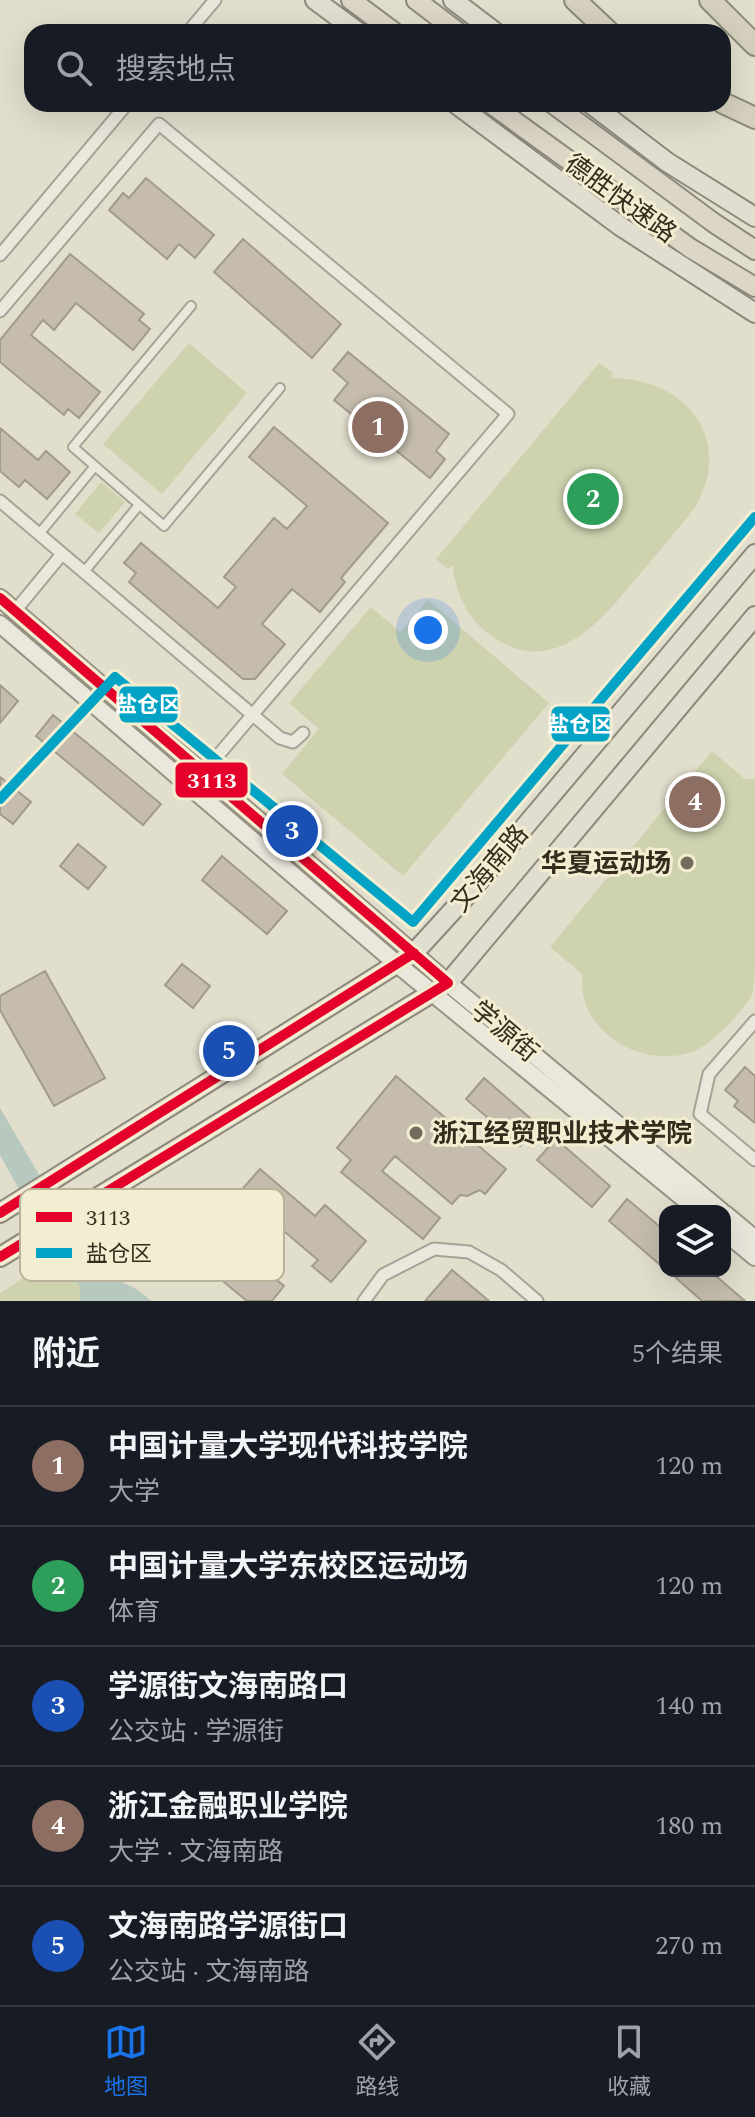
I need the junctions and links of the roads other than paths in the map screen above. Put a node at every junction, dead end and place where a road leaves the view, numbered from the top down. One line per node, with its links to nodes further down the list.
1 (215, 0): 8 (street)
2 (315, 0): 9 (main road)
3 (416, 0): 11 (highway)
4 (453, 0): 12 (main road)
5 (575, 0): 13 (highway)
6 (710, 0): 14 (highway)
7 (357, 5): 10 (highway)
8 (195, 24)
9 (347, 24)
10 (383, 24)
11 (448, 24)
12 (484, 24)
13 (600, 24)
14 (755, 45)
15 (731, 107): 21 (highway)
16 (120, 112): 24 (street)
17 (467, 112): 28 (main road)
18 (502, 112): 25 (highway, 德胜快速路)
19 (564, 112): 23 (highway, 德胜快速路)
20 (601, 112): 22 (main road)
21 (753, 117)
22 (755, 217)
23 (755, 250)
24 (0, 255)
25 (755, 287)
26 (191, 306): 30 (street)
27 (0, 311): 41 (street)
28 (755, 313)
29 (280, 388): 32 (street)
30 (95, 466): 32 (street); 33 (street)
31 (0, 501): 33 (street)
32 (139, 505): 36 (street)
33 (39, 534): 34 (street)
34 (62, 554): 36 (street); 38 (street)
35 (755, 554): 44 (main road, 文海南路)
36 (84, 572): 41 (street)
37 (0, 598): 38 (main road, 学源街)
38 (15, 611): 43 (main road, 学源街)
39 (755, 616): 46 (main road, 文海南路)
40 (0, 624): 45 (main road)
41 (252, 715): 42 (street); 43 (street)
42 (303, 733)
43 (204, 772): 44 (main road, 学源街)
44 (414, 953): 45 (main road, 文海南路); 46 (main road, 学源街)
45 (397, 964): 46 (main road); 49 (main road, 文海南路)
46 (440, 988): 50 (main road, 文海南路); 51 (main road); 52 (main road, 学源街)
47 (755, 1021): 48 (street)
48 (755, 1160)
49 (40, 1189)
50 (115, 1189)
51 (692, 1205)
52 (713, 1205)
53 (731, 1220): 55 (main road, 学源街)
54 (731, 1237): 58 (main road)
55 (755, 1239)
56 (20, 1245): 57 (main road, 文海南路)
57 (0, 1257)
58 (755, 1257)
59 (364, 1301): 60 (street)
60 (537, 1301)

